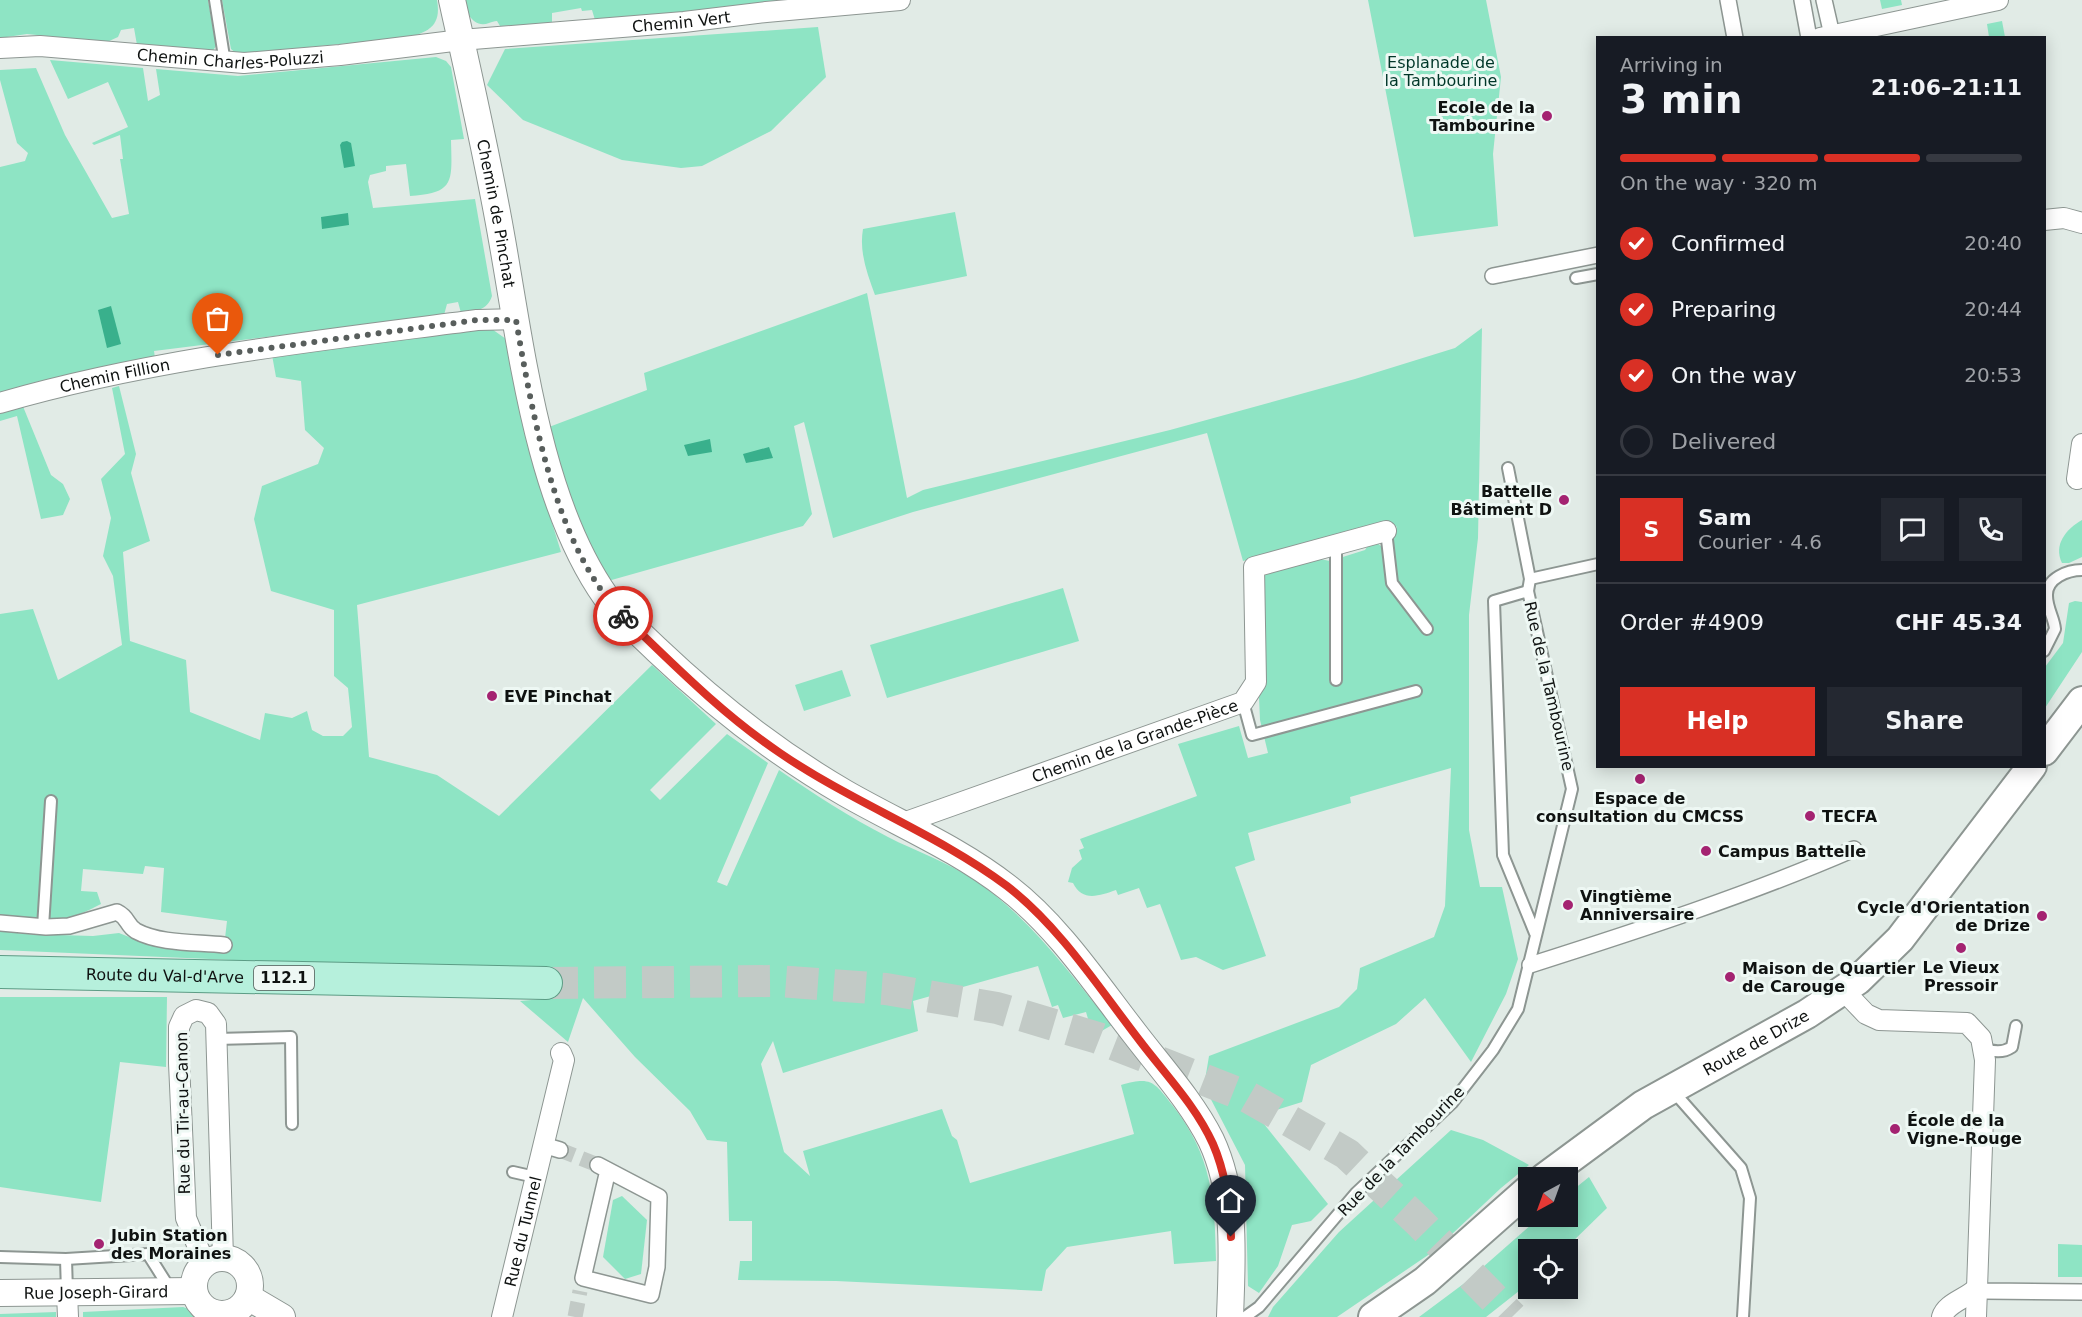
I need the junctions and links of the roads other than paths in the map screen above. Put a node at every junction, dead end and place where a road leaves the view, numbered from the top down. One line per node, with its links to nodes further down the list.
1 (215, 0): 13 (lane)
2 (452, 0): 11 (street, Chemin de Pinchat)
3 (900, 0): 11 (street, Chemin Vert)
4 (1728, 0): 8 (street)
5 (1802, 0): 9 (street)
6 (1824, 0): 10 (street)
7 (1998, 0): 10 (street)
8 (1736, 36)
9 (1809, 36)
10 (1826, 36)
11 (461, 40): 13 (street, Chemin Charles-Poluzzi); 20 (street, Chemin de Pinchat)
12 (0, 48): 13 (street, Chemin Charles-Poluzzi)
13 (225, 63)
14 (2046, 220): 15 (street)
15 (2082, 223)
16 (1596, 255): 18 (street)
17 (1596, 274): 19 (lane)
18 (1493, 276)
19 (1576, 278)
20 (516, 320): 21 (street, Chemin Fillion); 40 (street, Chemin de Pinchat)
21 (0, 403)
22 (2082, 444): 24 (street)
23 (1508, 468): 29 (lane)
24 (2077, 479)
25 (1386, 531): 26 (street, Chemin de la Grande-Pièce); 31 (lane)
26 (1336, 545): 33 (lane); 36 (street, Chemin de la Grande-Pièce)
27 (1596, 564): 29 (lane)
28 (2082, 570): 32 (lane)
29 (1530, 579): 30 (lane)
30 (1528, 591): 44 (lane, Rue de la Tambourine); 44 (lane, Rue de la Tambourine)
31 (1427, 629)
32 (2046, 647)
33 (1336, 680)
34 (1416, 691): 36 (lane)
35 (2082, 701): 37 (main road)
36 (1243, 702): 40 (street, Chemin de la Grande-Pièce)
37 (2046, 748)
38 (2030, 768): 49 (main road, Route de Drize)
39 (51, 801): 43 (lane)
40 (903, 824): 73 (street, Chemin de Pinchat)
41 (1854, 849): 46 (street)
42 (0, 923): 43 (street)
43 (43, 927): 45 (street)
44 (1535, 933): 46 (lane, Rue de la Tambourine)
45 (224, 945)
46 (1530, 965): 74 (lane, Rue de la Tambourine)
47 (0, 972): 48 (main road, Route du Val-d'Arve / 112.1)
48 (546, 983)
49 (1844, 991): 52 (street); 54 (main road, Route de Drize)
50 (2016, 1026): 52 (lane)
51 (216, 1039): 55 (lane); 62 (street, Rue du Tir-au-Canon); 62 (street, Rue du Tir-au-Canon)
52 (1984, 1048): 64 (street)
53 (561, 1053): 58 (street, Rue du Tunnel)
54 (1671, 1088): 56 (main road, Route de Drize); 76 (lane)
55 (292, 1124)
56 (1558, 1167)
57 (513, 1172): 58 (lane)
58 (535, 1177): 72 (street, Rue du Tunnel)
59 (1518, 1199): 75 (main road)
60 (0, 1257): 61 (lane)
61 (66, 1259): 65 (lane); 69 (lane)
62 (214, 1261): 65 (street); 68 (street)
63 (582, 1284): 63 (street)
64 (1977, 1288): 66 (street); 77 (street); 78 (street)
65 (182, 1291): 69 (street, Rue Joseph-Girard); 70 (street)
66 (2082, 1292)
67 (0, 1293): 69 (street, Rue Joseph-Girard)
68 (248, 1298): 70 (street); 71 (street)
69 (67, 1305)
70 (211, 1314)
71 (282, 1317)
72 (502, 1317)
73 (1230, 1317)
74 (1245, 1317)
75 (1373, 1317)
76 (1743, 1317)
77 (1942, 1317)
78 (1976, 1317)

